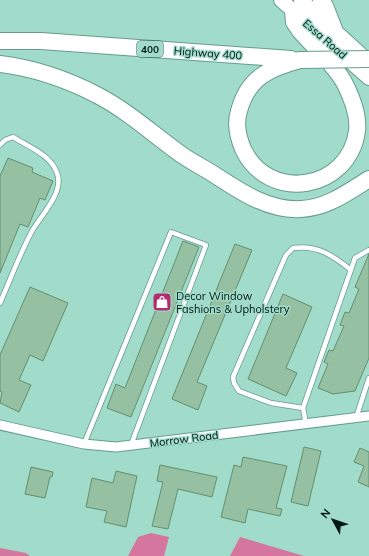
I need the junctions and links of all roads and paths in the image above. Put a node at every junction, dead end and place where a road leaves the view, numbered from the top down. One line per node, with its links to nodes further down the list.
1 (281, 0): 3 (main road, Essa Road)
2 (321, 0): 4 (highway)
3 (297, 6): 4 (main road, Essa Road); 6 (highway); 9 (main road, Essa Road)
4 (334, 29): 7 (main road, Essa Road)
5 (0, 41): 6 (highway, Highway 400 / 400)
6 (300, 60): 7 (highway, Highway 400 / 400, bridge)
7 (369, 60)
8 (0, 64): 11 (highway)
9 (369, 78)
10 (0, 145): 14 (lane)
11 (369, 178)
12 (369, 250): 13 (lane)
13 (351, 270): 16 (lane); 16 (lane)
14 (0, 303)
15 (369, 378): 18 (lane)
16 (303, 408): 19 (lane)
17 (369, 416): 18 (street, Morrow Road)
18 (356, 418): 19 (street, Morrow Road)
19 (306, 424): 22 (street, Morrow Road)
20 (0, 425): 21 (street, Morrow Road)
21 (84, 444): 22 (street, Morrow Road); 22 (lane)
22 (131, 445)

